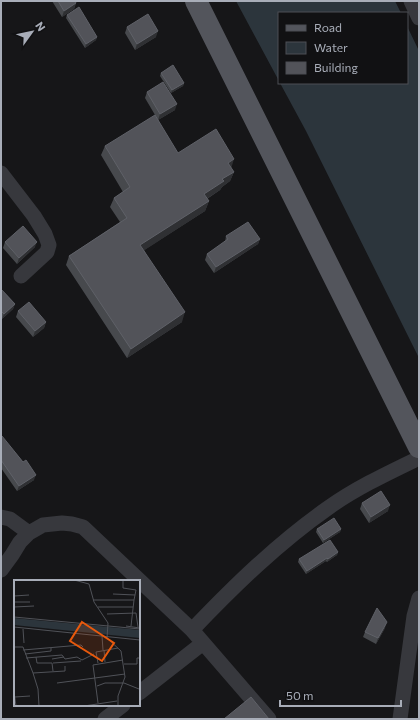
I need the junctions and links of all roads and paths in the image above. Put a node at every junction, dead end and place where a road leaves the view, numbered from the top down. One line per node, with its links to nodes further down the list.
1 (196, 1): 6 (main road)
2 (411, 1): 3 (street)
3 (419, 18)
4 (1, 173): 5 (street)
5 (21, 276)
6 (419, 447)
7 (419, 458): 14 (street)
8 (1, 516): 9 (street)
9 (28, 533): 10 (street); 11 (street)
10 (1, 570)
11 (139, 580)
12 (140, 581): 14 (street)
13 (419, 598): 20 (street)
14 (192, 630): 15 (street)
15 (203, 643): 16 (street); 19 (street)
16 (140, 692)
17 (123, 706): 18 (street)
18 (105, 719)
19 (269, 719)
20 (400, 719)

